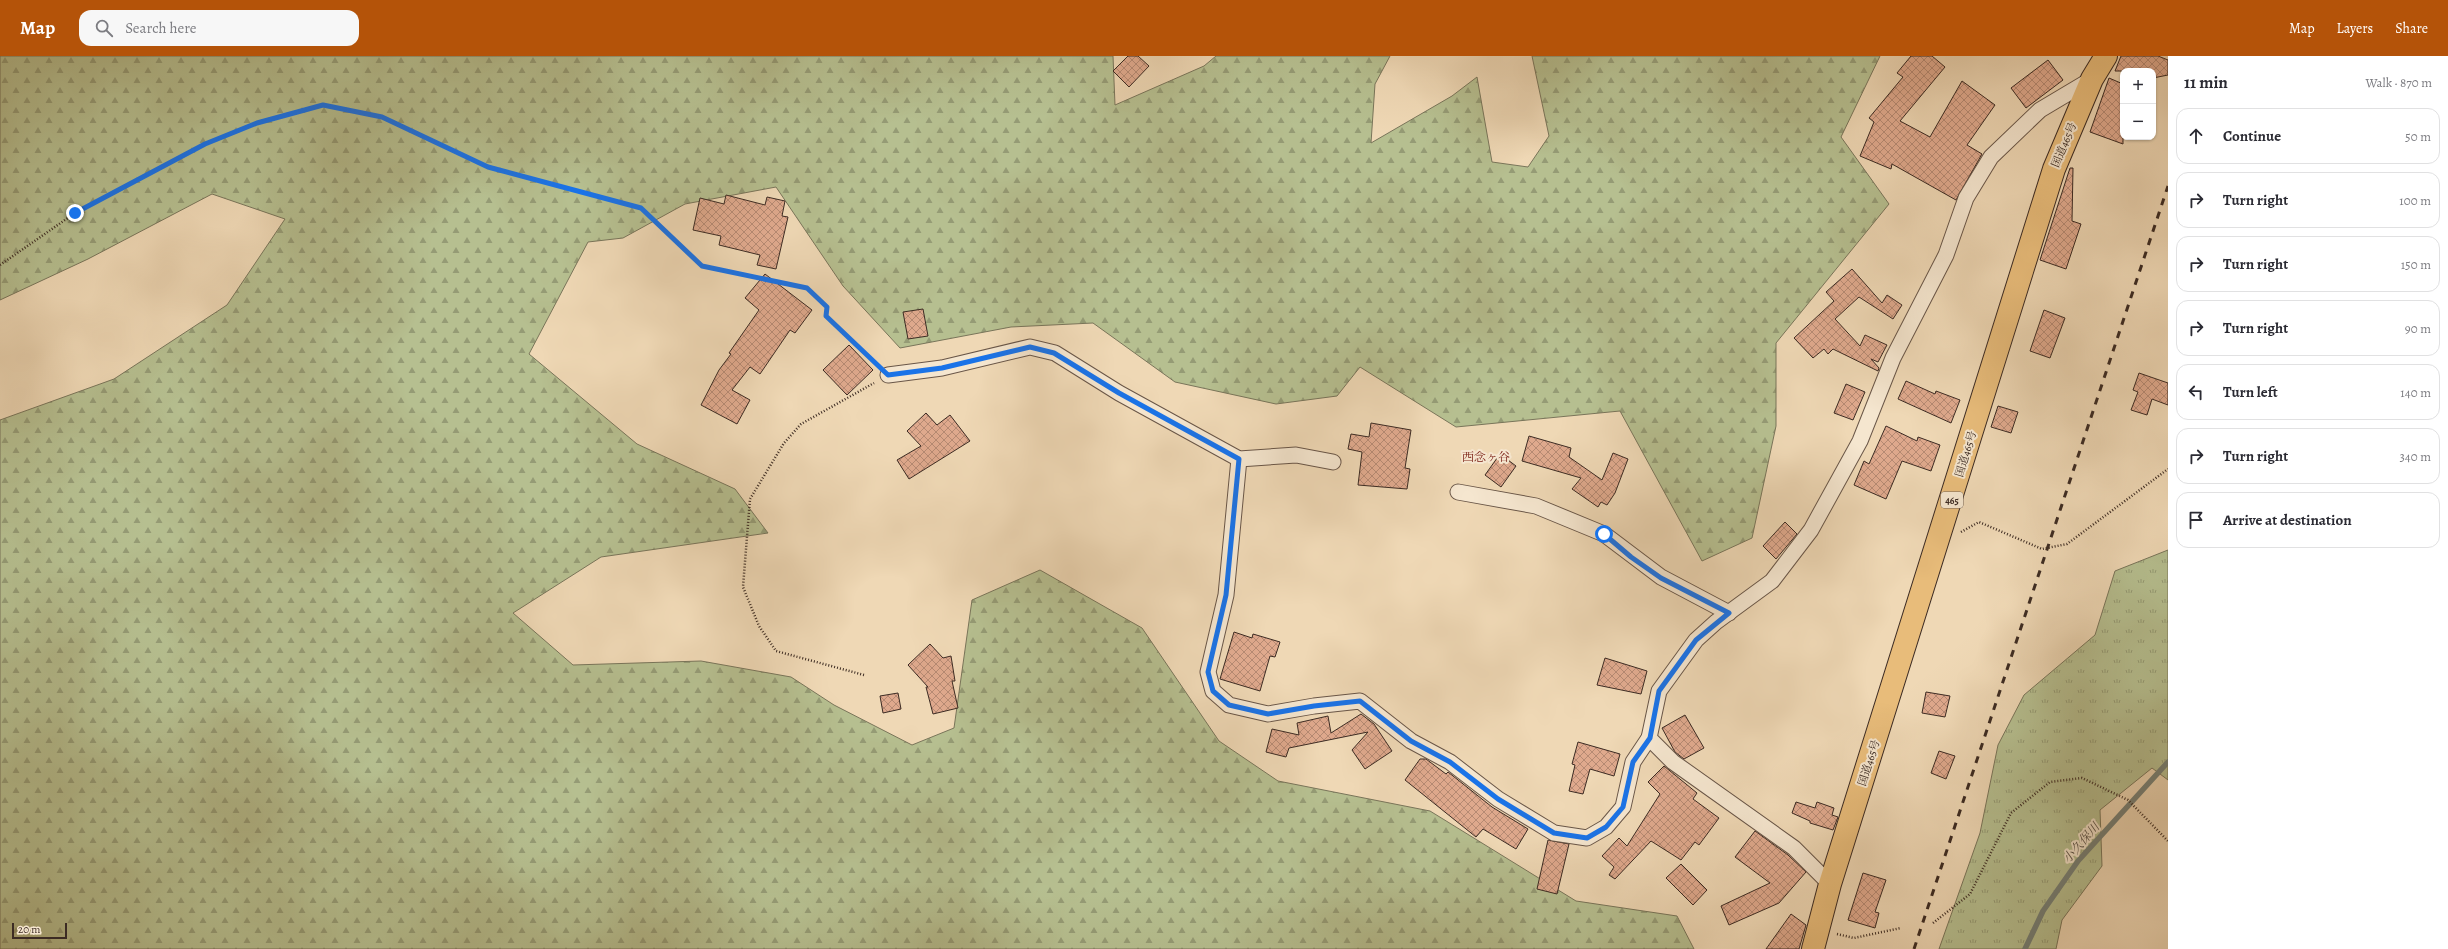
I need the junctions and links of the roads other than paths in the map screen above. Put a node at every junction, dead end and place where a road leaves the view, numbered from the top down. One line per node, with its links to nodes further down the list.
1 (2106, 56): 2 (highway, 国道465号 / 465)
2 (2092, 79): 7 (street); 9 (highway, 国道465号 / 465)
3 (888, 375): 4 (street)
4 (1239, 459): 5 (street); 8 (street)
5 (1333, 462)
6 (1458, 492): 7 (street)
7 (1729, 613): 8 (street)
8 (1650, 738): 9 (street)
9 (1830, 884): 10 (highway, 国道465号 / 465)
10 (1816, 940)

